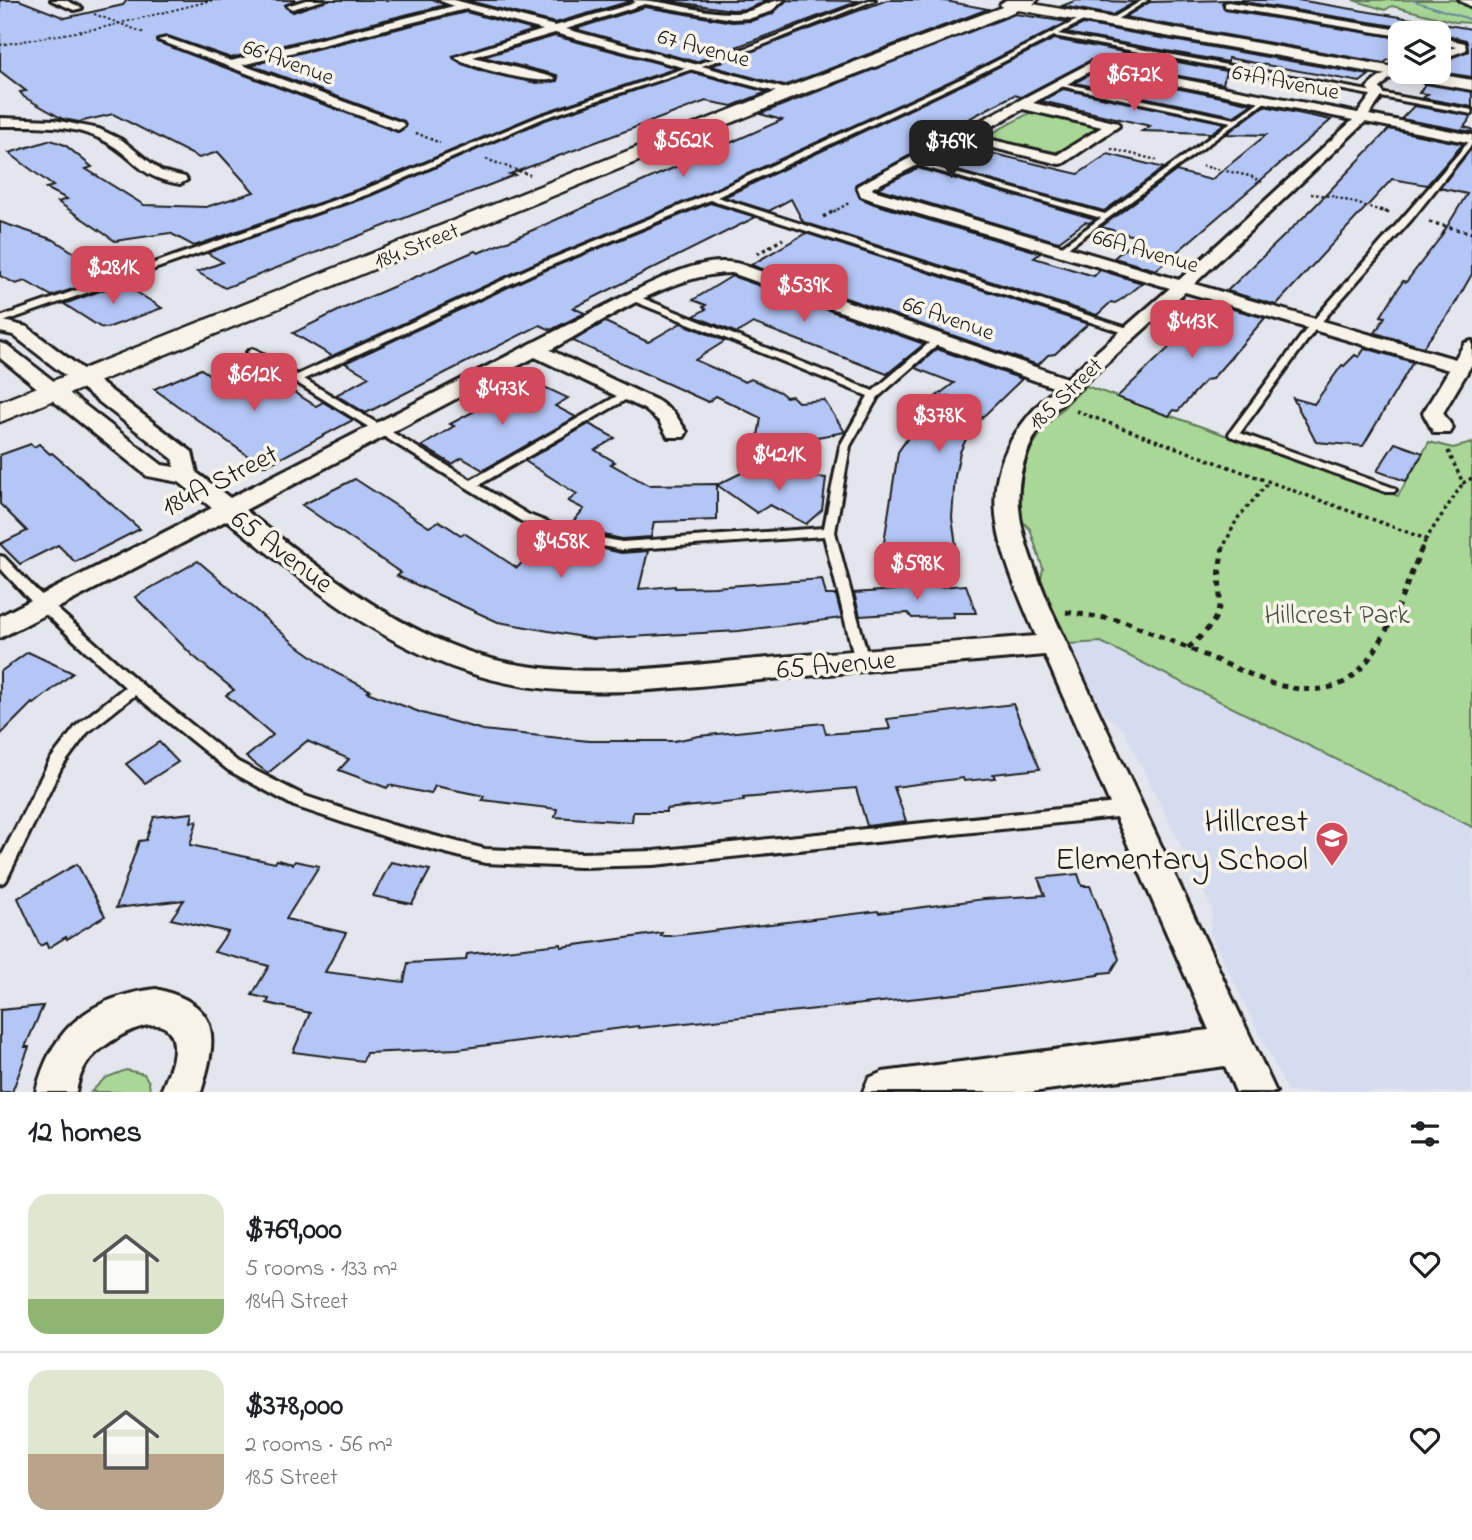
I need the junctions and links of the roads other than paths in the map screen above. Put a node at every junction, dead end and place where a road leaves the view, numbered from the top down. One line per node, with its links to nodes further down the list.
1 (56, 0): 14 (street)
2 (319, 0): 12 (street)
3 (443, 0): 13 (street, 67 Avenue)
4 (643, 0): 5 (street); 17 (street)
5 (779, 0)
6 (873, 0): 24 (lane)
7 (1146, 0): 16 (lane)
8 (1466, 0): 10 (main road)
9 (1009, 2): 15 (main road); 31 (main road, 184 Street)
10 (1472, 2)
11 (1232, 3): 18 (street)
12 (292, 6)
13 (466, 6): 17 (street, 67 Avenue); 23 (street)
14 (80, 9)
15 (1085, 18): 16 (main road); 19 (lane)
16 (1109, 22): 25 (main road)
17 (555, 29): 24 (street, 67 Avenue); 26 (street)
18 (1388, 31)
19 (1052, 33): 32 (lane); 44 (lane)
20 (163, 40): 23 (street, 66 Avenue)
21 (1451, 43): 22 (street)
22 (1451, 53)
23 (229, 65): 39 (street, 66 Avenue)
24 (695, 66): 31 (street, 67 Avenue); 50 (lane)
25 (1388, 70)
26 (550, 78)
27 (1451, 81): 30 (main road)
28 (1058, 84): 33 (street, 67A Avenue); 34 (street); 37 (lane)
29 (1399, 84): 32 (street)
30 (1472, 85)
31 (791, 92): 60 (main road, 184 Street)
32 (1378, 94): 35 (lane); 36 (street, 185 Street)
33 (1266, 99): 36 (street, 67A Avenue); 37 (lane)
34 (1023, 105): 40 (street); 40 (street)
35 (1472, 112)
36 (1363, 118): 41 (street, 67A Avenue); 48 (street, 185 Street)
37 (1236, 121): 45 (lane)
38 (0, 122): 43 (street)
39 (398, 125)
40 (963, 137): 42 (street)
41 (1472, 140): 51 (lane)
42 (910, 162): 45 (lane); 46 (street, 66A Avenue)
43 (180, 180)
44 (710, 197): 53 (lane); 61 (lane)
45 (1106, 217): 46 (lane)
46 (1061, 251): 48 (street, 66A Avenue)
47 (693, 271): 49 (street, 184A Street); 54 (street, 66 Avenue)
48 (1182, 286): 51 (street, 66A Avenue); 53 (street, 185 Street)
49 (634, 298): 57 (street, 184A Street); 65 (lane)
50 (0, 320)
51 (1314, 325): 59 (street, 66A Avenue); 72 (lane)
52 (0, 326): 60 (street, 65 Avenue)
53 (1131, 331): 62 (street, 185 Street)
54 (939, 339): 62 (street, 66 Avenue); 65 (lane)
55 (1472, 346): 59 (street)
56 (0, 349): 63 (street, 65 Avenue)
57 (535, 350): 64 (street); 68 (street, 184A Street)
58 (252, 352): 61 (lane)
59 (1460, 367): 67 (street)
60 (84, 379): 63 (main road, 184 Street); 70 (street, 65 Avenue)
61 (296, 379): 68 (lane)
62 (1068, 386): 78 (street, 185 Street)
63 (54, 391): 66 (main road, 184 Street); 70 (street, 65 Avenue)
64 (628, 394): 69 (street); 71 (lane)
65 (874, 395): 74 (lane)
66 (0, 413)
67 (1442, 428)
68 (382, 430): 71 (lane); 73 (street, 184A Street)
69 (676, 432)
70 (186, 476): 73 (street, 65 Avenue)
71 (473, 484): 74 (lane)
72 (1390, 490)
73 (229, 509): 76 (street, 184A Street); 79 (street, 65 Avenue)
74 (829, 532): 79 (lane)
75 (0, 560): 76 (lane)
76 (44, 605): 77 (street, 184A Street); 80 (lane)
77 (0, 628)
78 (1055, 628): 79 (street, 65 Avenue); 81 (street)
79 (862, 661)
80 (135, 687): 81 (lane); 82 (lane)
81 (1126, 809): 83 (street)
82 (0, 876)
83 (1234, 1046): 86 (street); 87 (street)
84 (56, 1092): 85 (street)
85 (181, 1092)
86 (883, 1092)
87 (1256, 1092)

